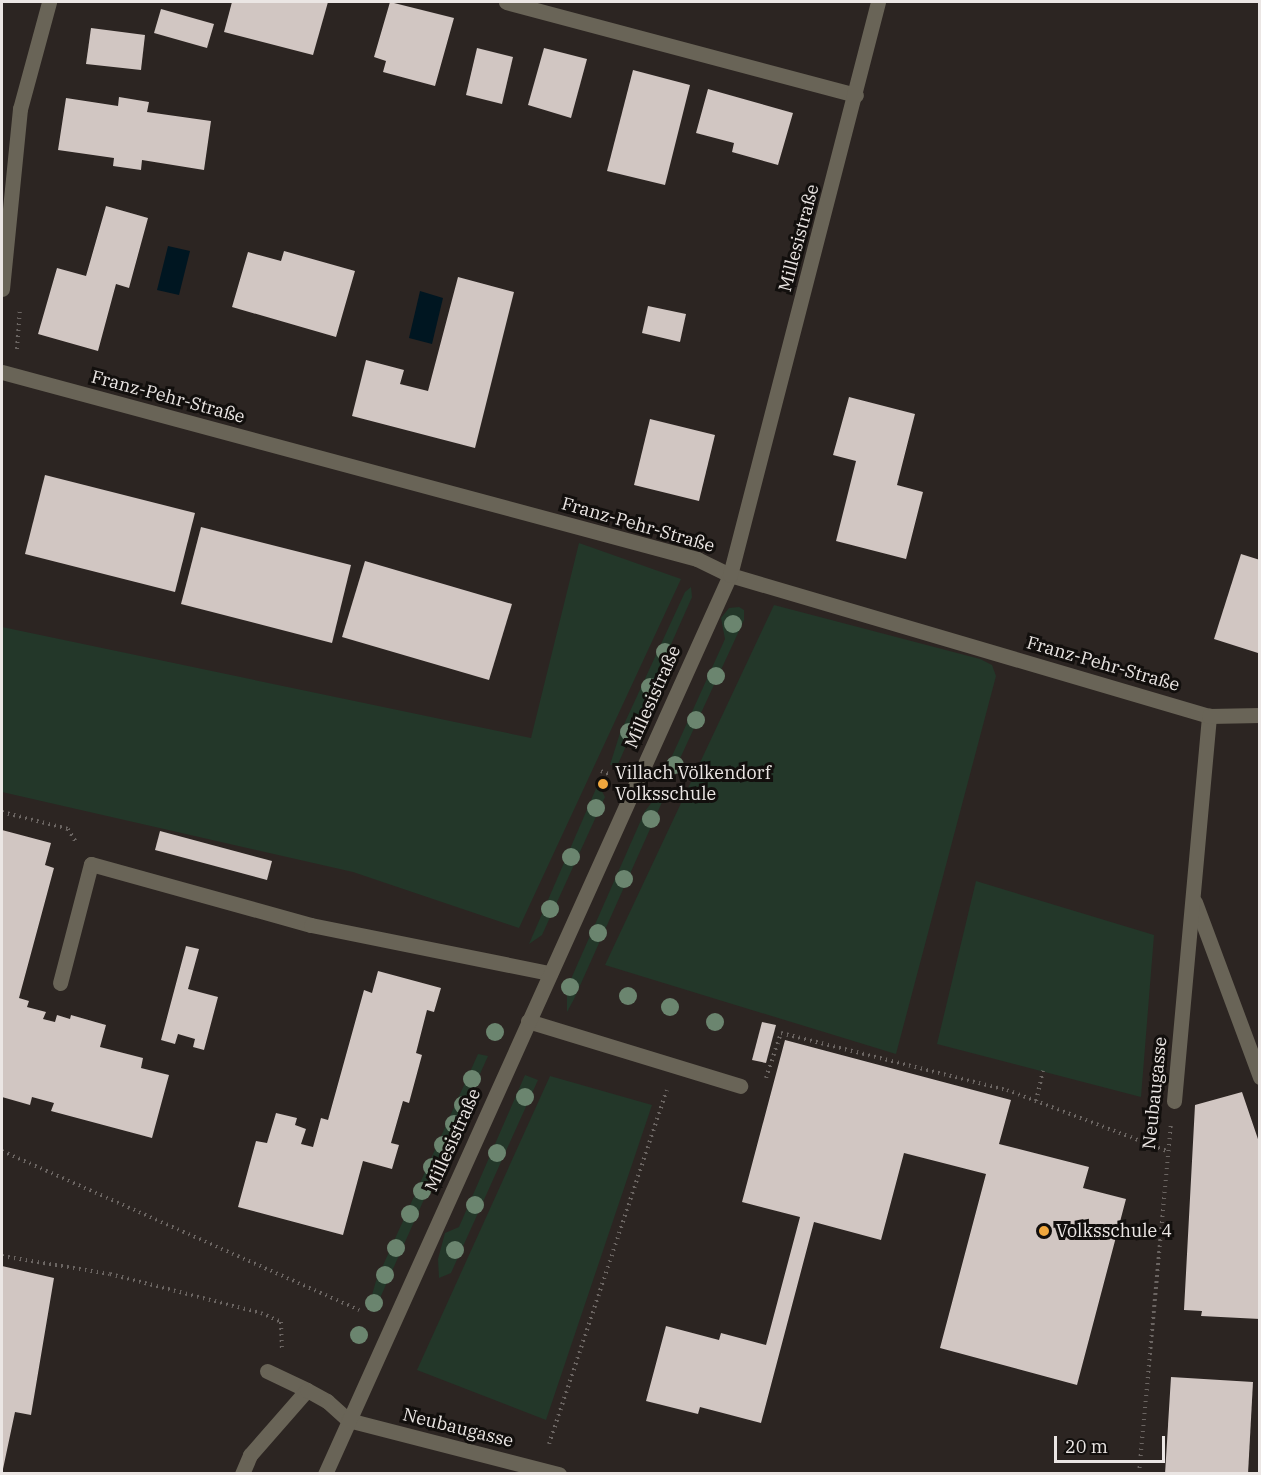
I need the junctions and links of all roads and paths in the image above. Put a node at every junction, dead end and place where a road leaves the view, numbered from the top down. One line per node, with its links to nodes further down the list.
1 (49, 2): 5 (street)
2 (506, 2): 4 (street)
3 (878, 2): 4 (street, Millesistraße)
4 (856, 95): 7 (street, Millesistraße)
5 (2, 289)
6 (2, 372): 7 (street, Franz-Pehr-Straße)
7 (730, 574): 8 (street, Franz-Pehr-Straße); 13 (street, Millesistraße)
8 (1209, 716): 9 (street, Franz-Pehr-Straße); 12 (street, Neubaugasse)
9 (1260, 716)
10 (2, 812): 11 (path)
11 (91, 864): 13 (street); 14 (street)
12 (1194, 900): 18 (street); 21 (street, Neubaugasse)
13 (550, 974): 15 (street, Millesistraße)
14 (60, 983)
15 (528, 1022): 16 (street); 29 (street, Millesistraße)
16 (675, 1066): 19 (street); 30 (path)
17 (1043, 1071): 20 (path)
18 (1260, 1077)
19 (740, 1086): 20 (path)
20 (1036, 1101): 23 (path)
21 (1174, 1101): 23 (path, Neubaugasse)
22 (2, 1151): 25 (path)
23 (1169, 1152): 34 (path, Neubaugasse)
24 (2, 1256): 27 (path)
25 (359, 1310)
26 (267, 1371): 27 (street)
27 (284, 1379): 28 (street)
28 (307, 1390): 29 (street); 31 (street)
29 (348, 1420): 32 (street, Millesistraße); 33 (street, Neubaugasse)
30 (549, 1445)
31 (242, 1473)
32 (325, 1473)
33 (559, 1473)
34 (1139, 1473)

